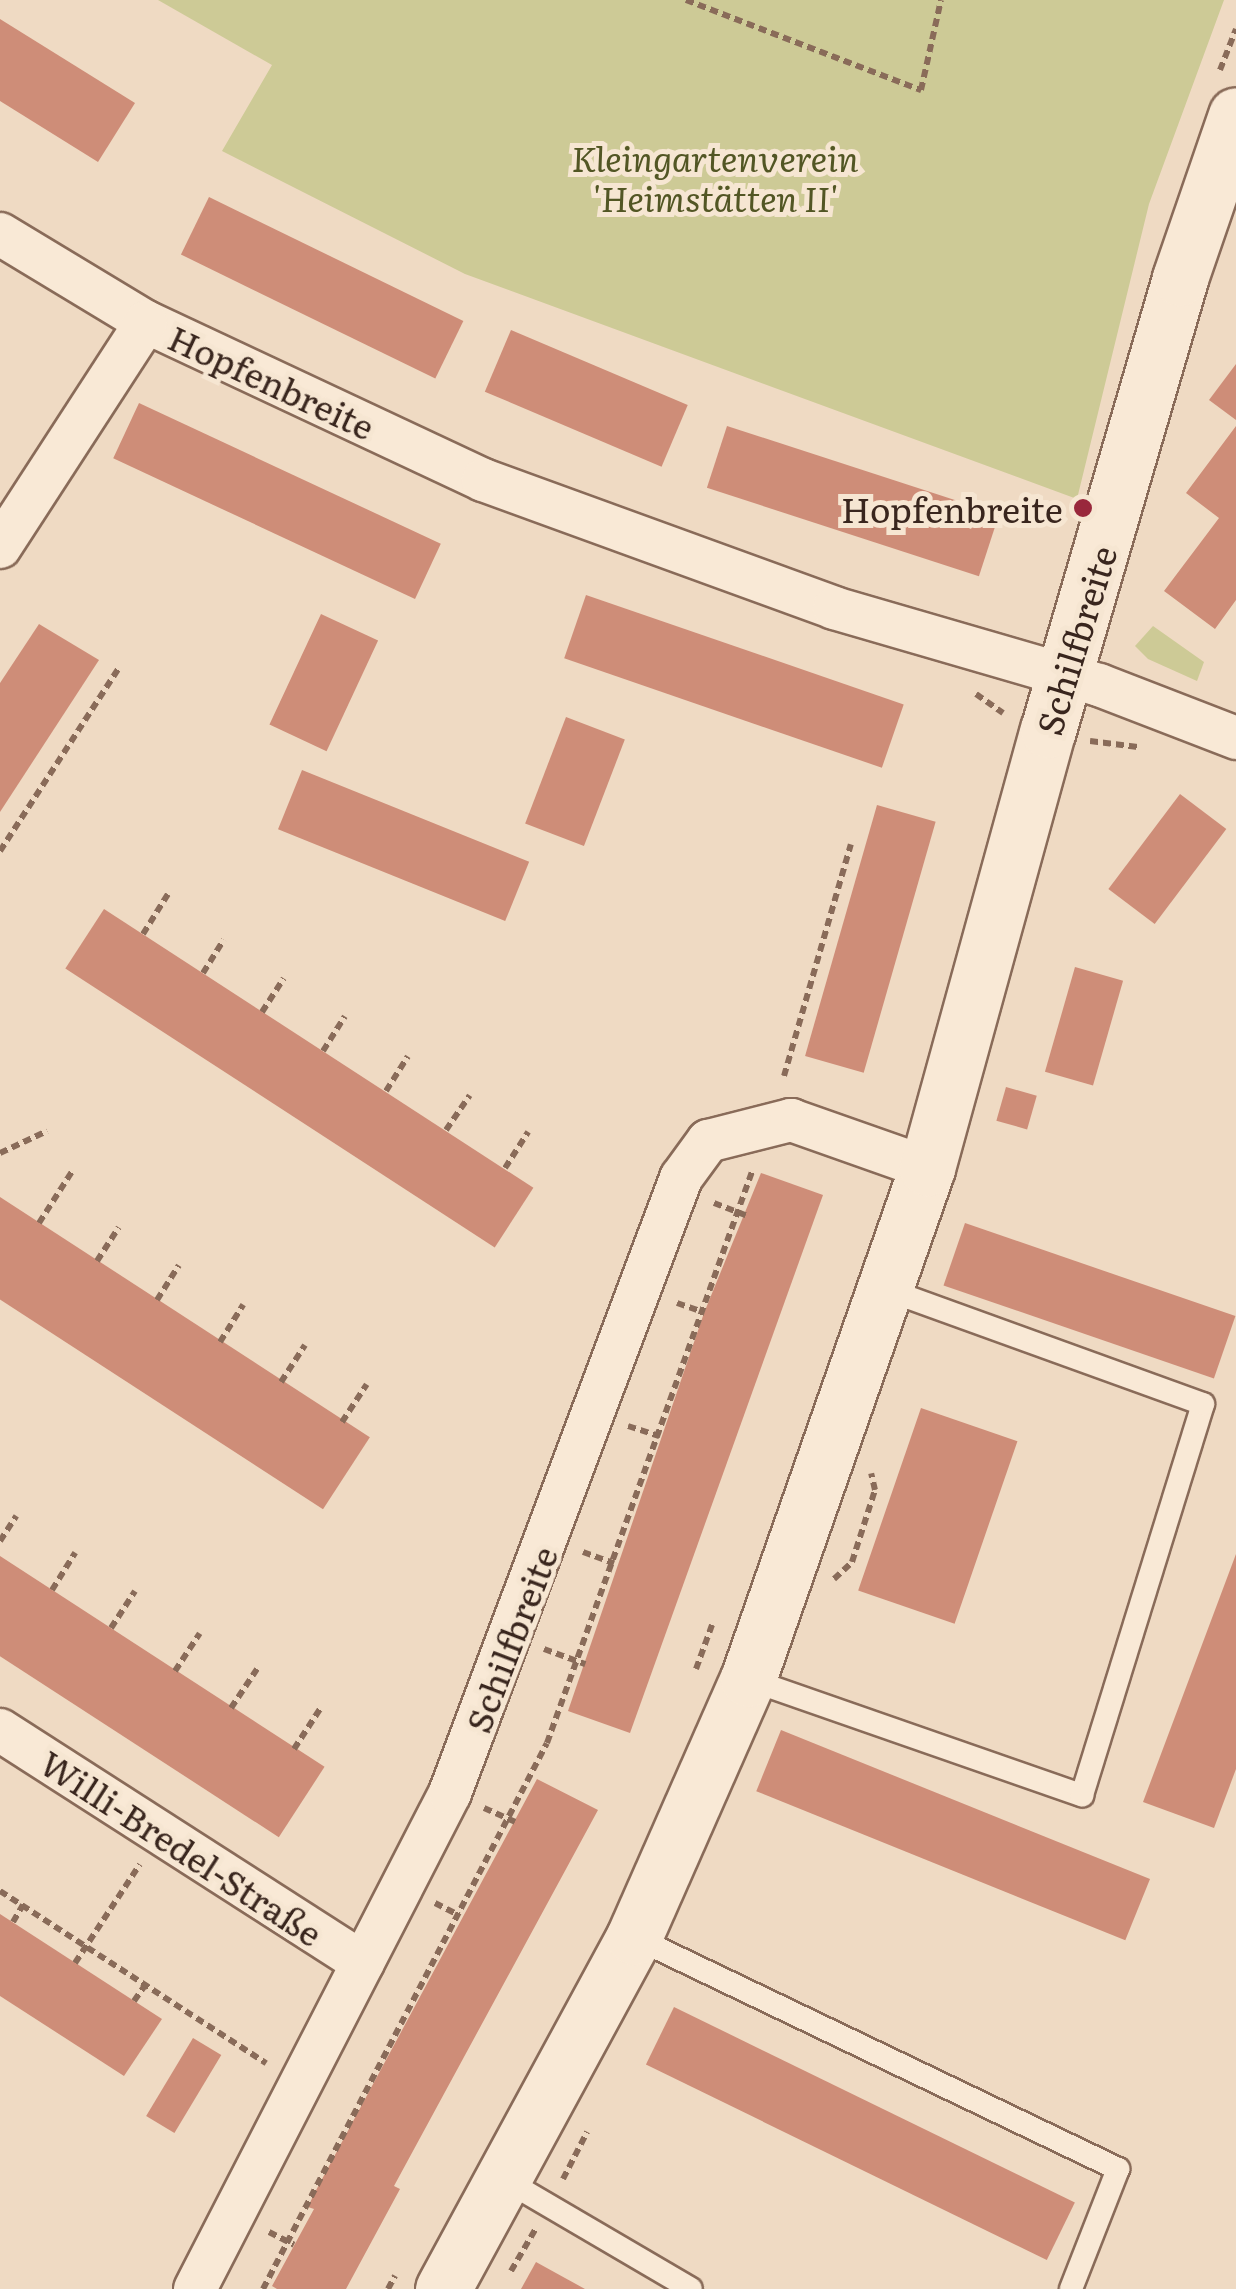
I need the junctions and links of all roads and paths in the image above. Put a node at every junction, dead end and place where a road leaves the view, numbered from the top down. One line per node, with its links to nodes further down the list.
1 (686, 0): 2 (path)
2 (941, 0)
3 (1236, 115): 8 (main road, Schilfbreite)
4 (0, 234): 5 (street, Hopfenbreite)
5 (146, 322): 6 (street); 8 (street, Hopfenbreite)
6 (0, 547)
7 (118, 669): 13 (path)
8 (1066, 676): 11 (street, Hopfenbreite); 36 (main road, Schilfbreite)
9 (1013, 705): 10 (path, Schilfbreite)
10 (1013, 720)
11 (1236, 738)
12 (851, 844): 14 (path)
13 (0, 851)
14 (845, 864): 15 (path); 21 (path)
15 (858, 868)
16 (168, 894): 17 (path)
17 (142, 934)
18 (224, 940): 19 (path)
19 (203, 973)
20 (284, 978): 23 (path)
21 (810, 988): 22 (path); 27 (path)
22 (822, 991)
23 (262, 1012)
24 (345, 1016): 25 (path)
25 (323, 1051)
26 (408, 1056): 28 (path)
27 (784, 1076)
28 (386, 1091)
29 (470, 1096): 32 (path)
30 (769, 1126): 36 (street, Schilfbreite); 39 (path); 87 (street, Schilfbreite)
31 (47, 1130): 34 (path)
32 (446, 1130)
33 (528, 1132): 35 (path)
34 (0, 1152)
35 (504, 1168)
36 (927, 1168): 44 (main road, Schilfbreite)
37 (73, 1170): 40 (path)
38 (701, 1198): 39 (path)
39 (742, 1214): 48 (path)
40 (39, 1223)
41 (118, 1227): 42 (path)
42 (97, 1261)
43 (179, 1265): 46 (path)
44 (886, 1289): 70 (main road, Schilfbreite); 70 (lane)
45 (664, 1299): 48 (path)
46 (157, 1300)
47 (243, 1306): 49 (path)
48 (703, 1312): 55 (path)
49 (220, 1342)
50 (304, 1345): 51 (path)
51 (280, 1382)
52 (367, 1384): 53 (path)
53 (342, 1422)
54 (620, 1423): 55 (path)
55 (659, 1436): 60 (path)
56 (16, 1516): 57 (path)
57 (0, 1540)
58 (575, 1549): 60 (path)
59 (76, 1554): 61 (path)
60 (614, 1563): 67 (path)
61 (52, 1590)
62 (135, 1592): 64 (path)
63 (716, 1614): 71 (path)
64 (111, 1628)
65 (200, 1633): 69 (path)
66 (538, 1647): 67 (path)
67 (581, 1662): 77 (path)
68 (257, 1669): 72 (path)
69 (175, 1671)
70 (748, 1678): 84 (main road, Schilfbreite)
71 (689, 1688)
72 (231, 1708)
73 (320, 1709): 75 (path)
74 (0, 1730): 78 (street, Willi-Bredel-Straße)
75 (294, 1750)
76 (476, 1805): 77 (path)
77 (511, 1821): 82 (path)
78 (160, 1833): 85 (path); 87 (street, Willi-Bredel-Straße)
79 (0, 1890): 81 (path)
80 (427, 1899): 82 (path)
81 (23, 1906): 83 (path); 85 (path)
82 (459, 1915): 91 (path)
83 (13, 1922)
84 (634, 1937): 93 (main road, Schilfbreite); 101 (lane)
85 (86, 1946): 86 (path); 88 (path)
86 (76, 1963)
87 (364, 1964): 92 (street, Schilfbreite)
88 (145, 1984): 89 (path); 92 (path)
89 (134, 2001)
90 (383, 2024): 91 (path)
91 (399, 2031): 95 (path)
92 (301, 2085): 97 (street, Schilfbreite)
93 (507, 2181): 96 (main road, Schilfbreite); 100 (lane)
94 (257, 2226): 95 (path)
95 (291, 2244): 98 (path)
96 (424, 2274): 99 (path)
97 (195, 2289)
98 (263, 2289)
99 (388, 2289)
100 (691, 2289)
101 (1070, 2289)

